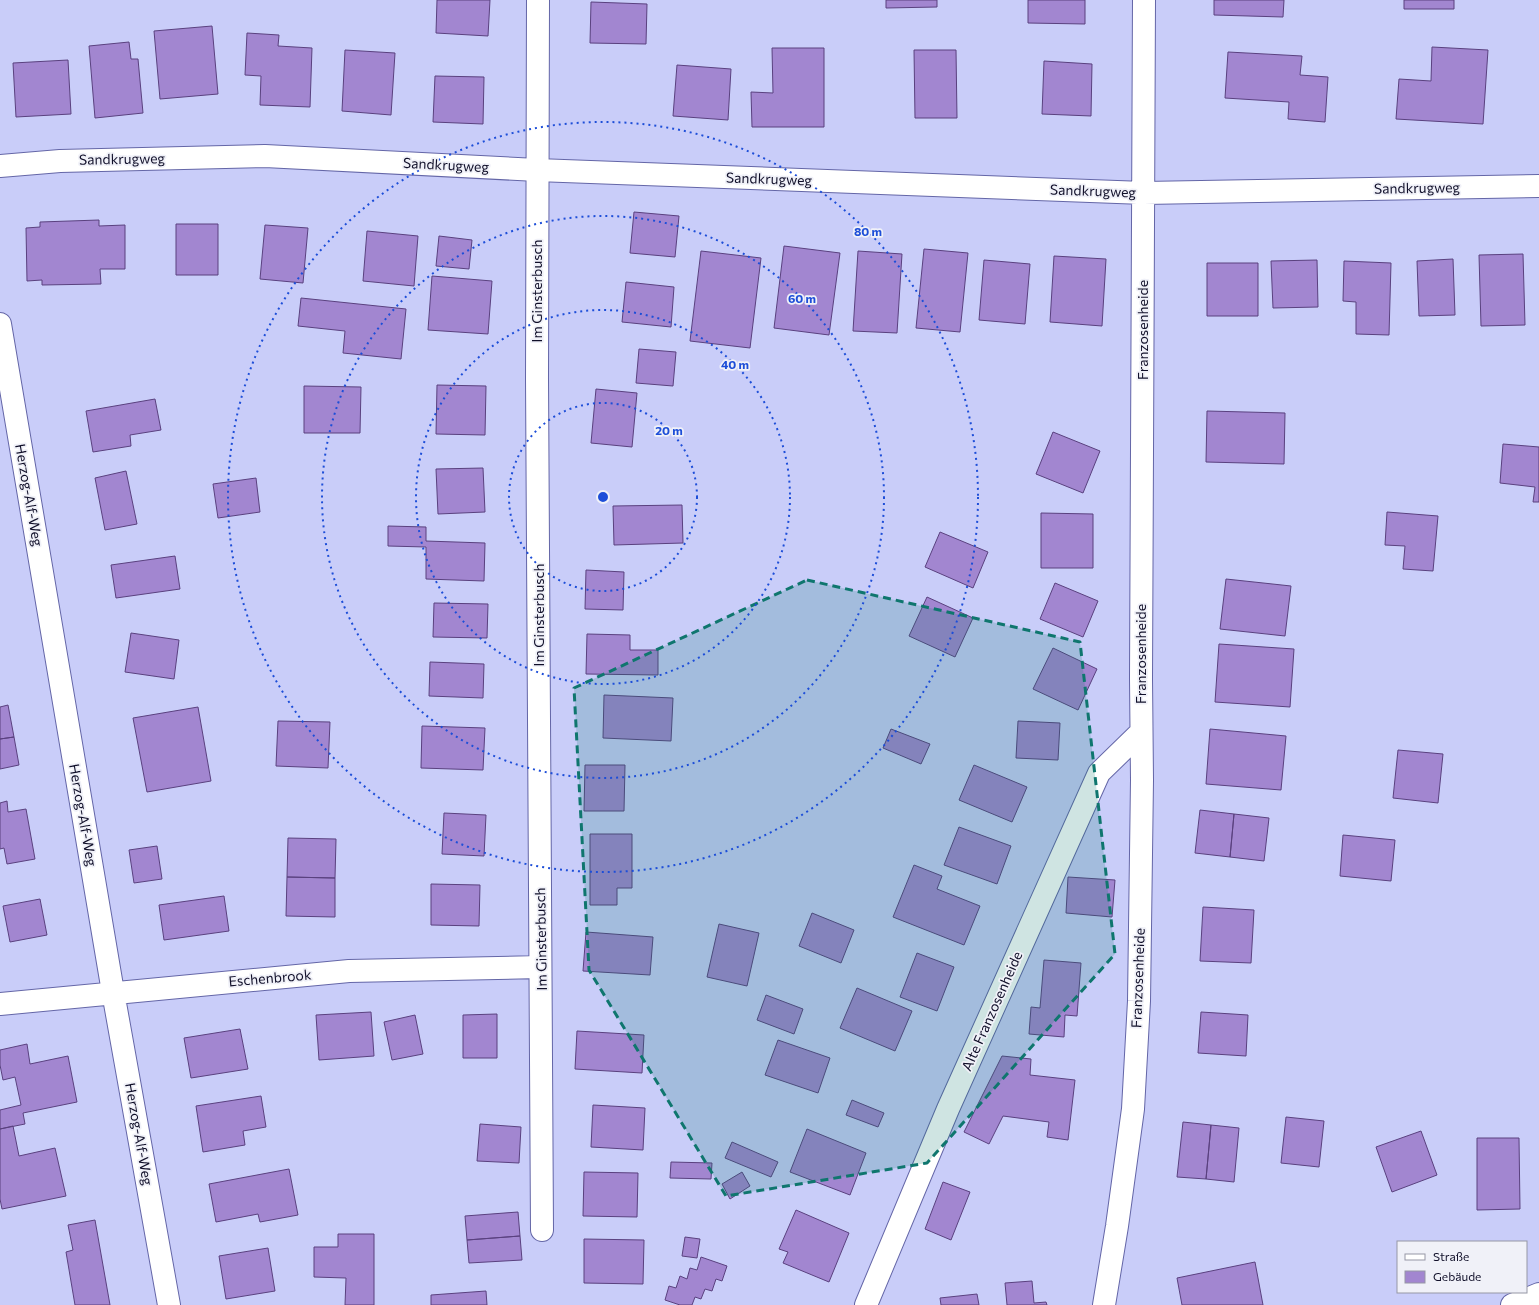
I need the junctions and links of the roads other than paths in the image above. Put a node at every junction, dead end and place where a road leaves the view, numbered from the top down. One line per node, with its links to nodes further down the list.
1 (538, 0): 4 (street, Im Ginsterbusch)
2 (1144, 0): 6 (street, Franzosenheide)
3 (0, 166): 4 (street, Sandkrugweg)
4 (537, 170): 6 (street, Sandkrugweg); 9 (street, Im Ginsterbusch)
5 (1539, 186): 6 (street, Sandkrugweg)
6 (1144, 193): 8 (street, Franzosenheide)
7 (0, 324): 10 (street, Herzog-Alf-Weg)
8 (1141, 732): 15 (street, Alte Franzosenheide); 16 (street, Franzosenheide)
9 (540, 968): 10 (street, Eschenbrook); 12 (street, Im Ginsterbusch)
10 (113, 992): 11 (street, Eschenbrook); 14 (street, Herzog-Alf-Weg)
11 (0, 1004)
12 (542, 1230)
13 (1539, 1294): 17 (street)
14 (169, 1305)
15 (866, 1305)
16 (1104, 1305)
17 (1512, 1305)

